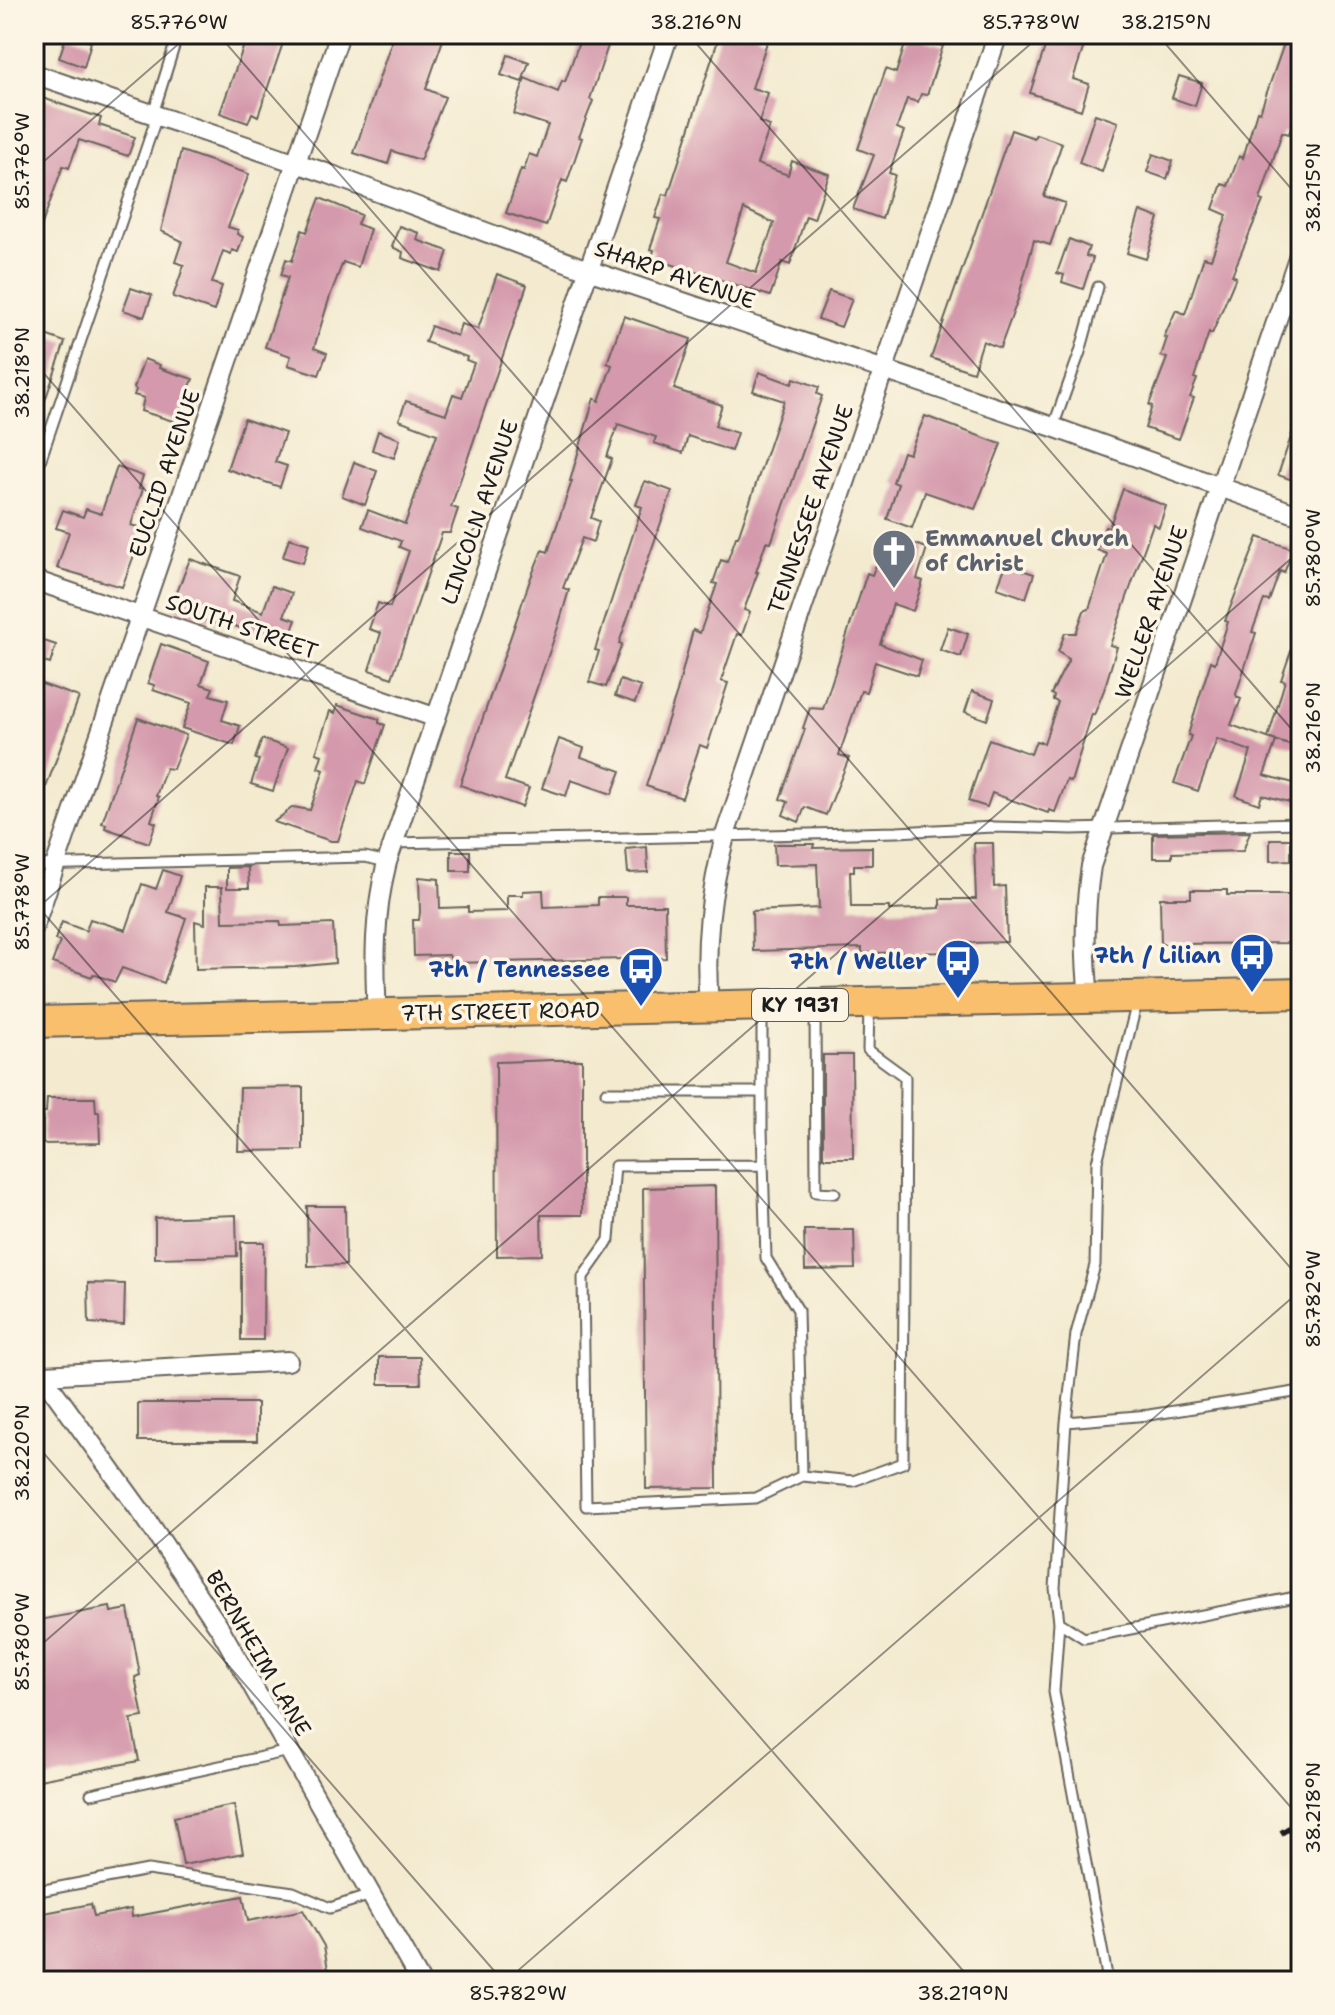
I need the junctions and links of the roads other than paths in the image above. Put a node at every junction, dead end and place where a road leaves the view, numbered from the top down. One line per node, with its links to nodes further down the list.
1 (178, 34): 6 (lane)
2 (340, 34): 7 (street, EUCLID AVENUE)
3 (669, 34): 9 (street, LINCOLN AVENUE)
4 (998, 34): 11 (street, TENNESSEE AVENUE)
5 (34, 74): 6 (street, SHARP AVENUE)
6 (155, 115): 7 (street, SHARP AVENUE); 13 (lane)
7 (296, 163): 9 (street, SHARP AVENUE); 17 (street, EUCLID AVENUE)
8 (1301, 249): 14 (street, WELLER AVENUE)
9 (588, 270): 11 (street, SHARP AVENUE); 18 (street, LINCOLN AVENUE)
10 (1098, 287): 12 (lane)
11 (883, 371): 12 (street, SHARP AVENUE); 21 (street, TENNESSEE AVENUE)
12 (1053, 427): 14 (street, SHARP AVENUE)
13 (34, 479)
14 (1219, 487): 15 (street, SHARP AVENUE); 20 (street, WELLER AVENUE)
15 (1301, 516)
16 (34, 580): 17 (street, SOUTH STREET)
17 (140, 617): 18 (street, SOUTH STREET); 25 (street, EUCLID AVENUE)
18 (434, 717): 22 (street, LINCOLN AVENUE)
19 (1301, 823): 20 (lane)
20 (1102, 828): 21 (lane); 29 (street, WELLER AVENUE)
21 (725, 836): 22 (lane); 32 (street, TENNESSEE AVENUE)
22 (393, 843): 23 (street, LINCOLN AVENUE)
23 (387, 862): 25 (lane); 34 (street, LINCOLN AVENUE)
24 (34, 865): 25 (lane)
25 (55, 865): 26 (street, EUCLID AVENUE)
26 (34, 927)
27 (1301, 993): 28 (main road, 7TH STREET ROAD / KY 1931)
28 (1138, 996): 29 (main road, 7TH STREET ROAD / KY 1931); 43 (lane)
29 (1089, 997): 30 (main road, 7TH STREET ROAD / KY 1931)
30 (869, 1003): 31 (main road, 7TH STREET ROAD / KY 1931); 44 (lane)
31 (815, 1004): 33 (main road, 7TH STREET ROAD / KY 1931); 39 (lane)
32 (709, 1006): 33 (main road, 7TH STREET ROAD / KY 1931); 34 (main road, 7TH STREET ROAD / KY 1931)
33 (762, 1006): 37 (lane)
34 (377, 1014): 35 (main road, 7TH STREET ROAD / KY 1931)
35 (34, 1022)
36 (606, 1092): 37 (lane)
37 (762, 1092): 38 (lane)
38 (763, 1165): 44 (lane); 44 (lane)
39 (835, 1193)
40 (288, 1361): 41 (street)
41 (39, 1370): 47 (street, BERNHEIM LANE)
42 (1301, 1391): 43 (lane)
43 (1066, 1422): 46 (lane)
44 (802, 1476)
45 (1301, 1596): 46 (lane)
46 (1059, 1622): 52 (lane)
47 (289, 1751): 48 (lane); 50 (street, BERNHEIM LANE)
48 (91, 1794)
49 (34, 1892): 50 (lane)
50 (371, 1895): 51 (street, BERNHEIM LANE)
51 (420, 1981)
52 (1108, 1981)

